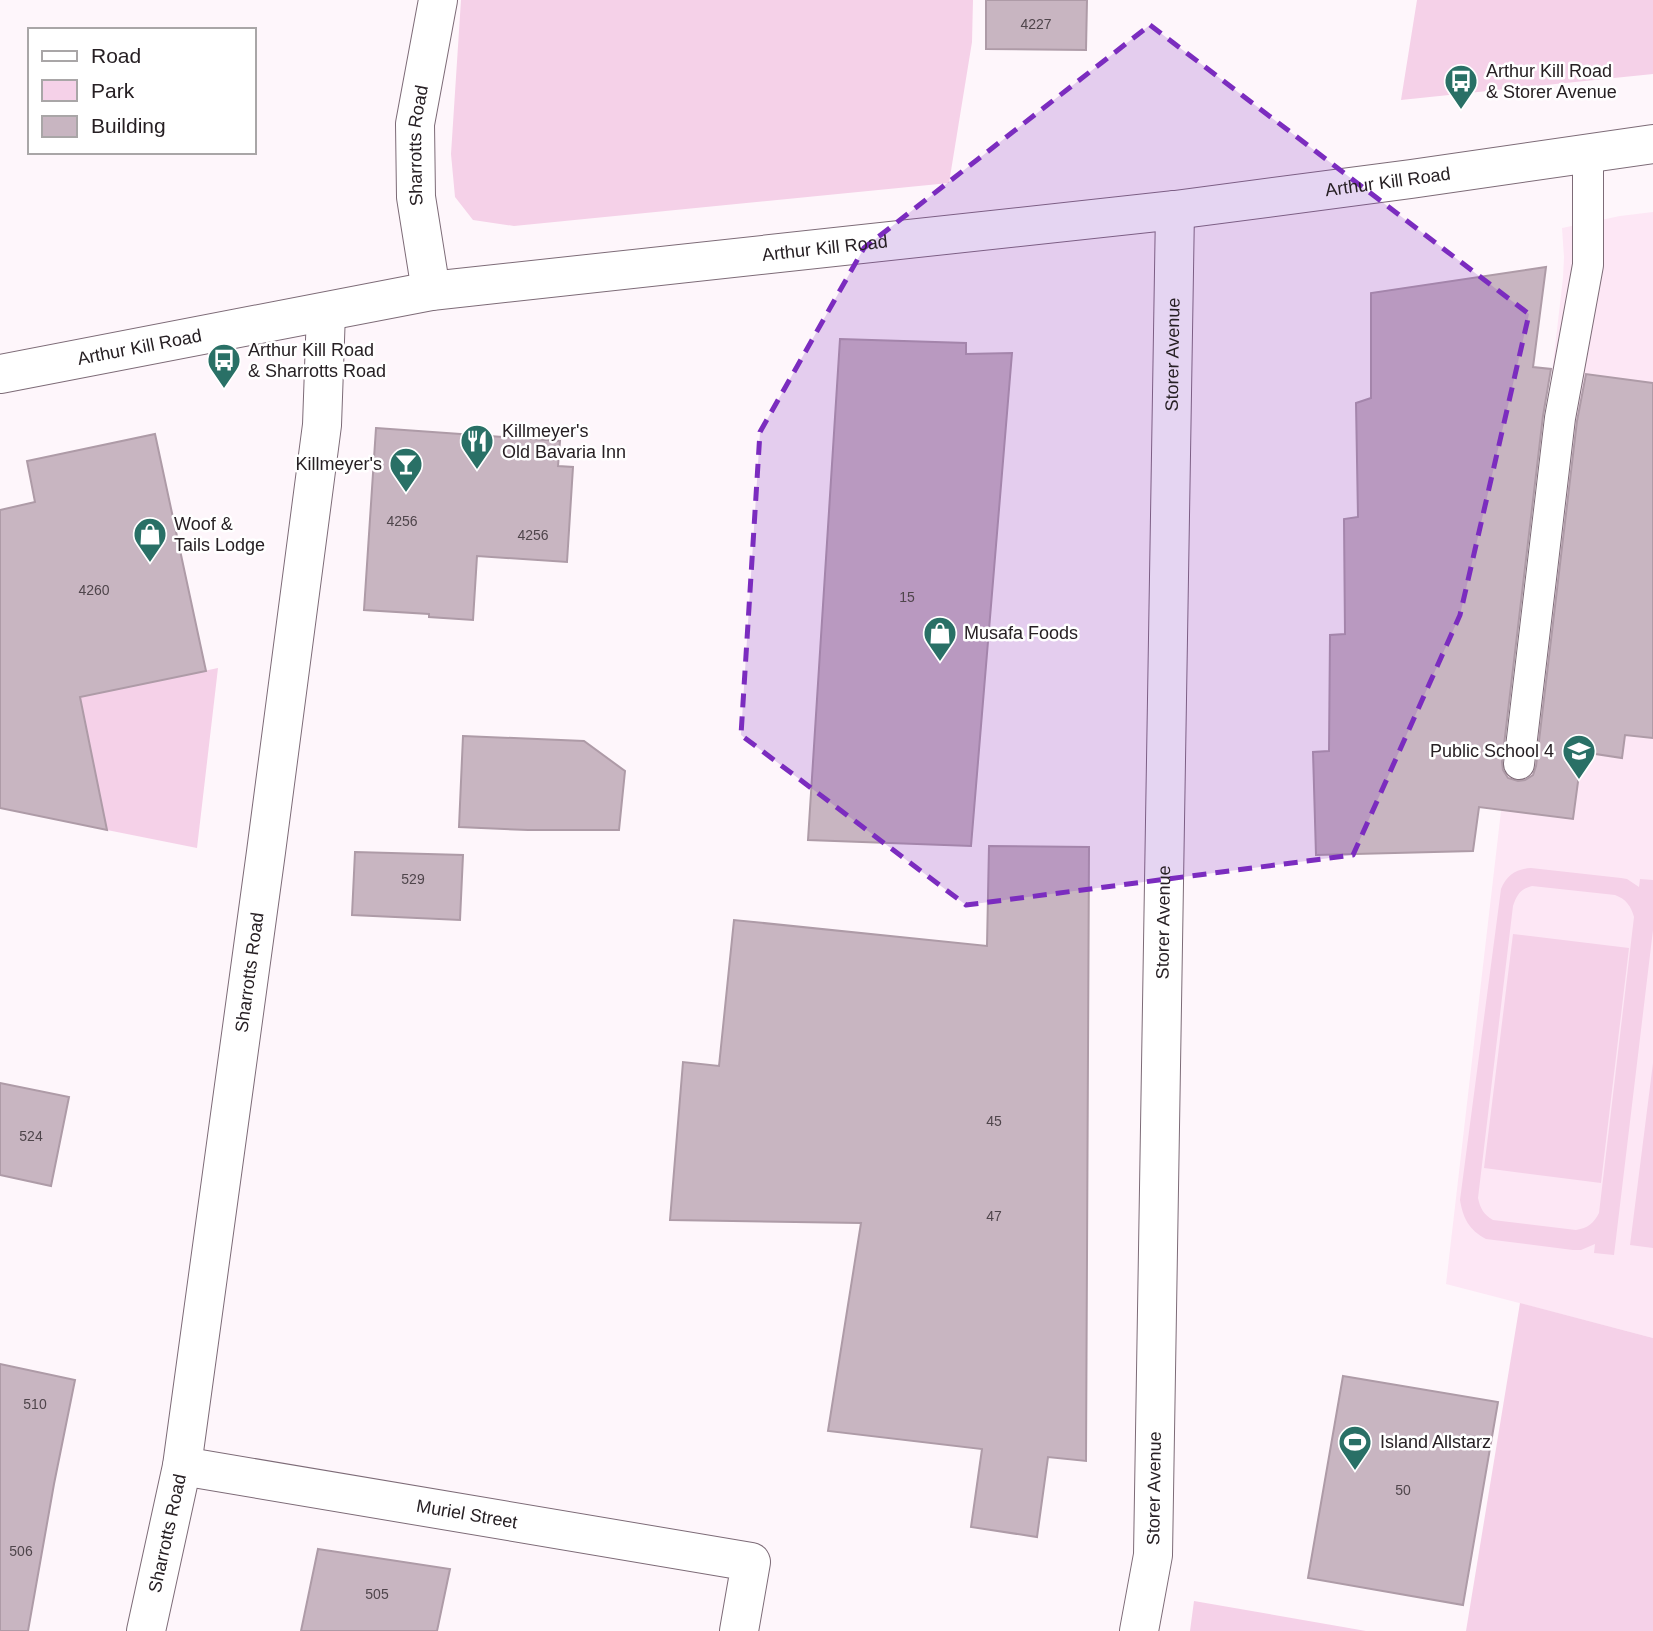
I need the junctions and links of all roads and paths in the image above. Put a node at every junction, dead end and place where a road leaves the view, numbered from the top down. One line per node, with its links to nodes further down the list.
1 (438, 0): 5 (street, Sharrotts Road)
2 (1653, 144): 3 (street, Arthur Kill Road)
3 (1588, 154): 4 (street, Arthur Kill Road); 8 (lane)
4 (1175, 210): 5 (street, Arthur Kill Road); 12 (street, Storer Avenue)
5 (431, 291): 6 (street, Arthur Kill Road)
6 (326, 312): 7 (street, Arthur Kill Road); 9 (street, Sharrotts Road)
7 (0, 374)
8 (1519, 764)
9 (182, 1466): 10 (street, Sharrotts Road); 11 (street, Muriel Street)
10 (146, 1631)
11 (739, 1631)
12 (1139, 1631)

